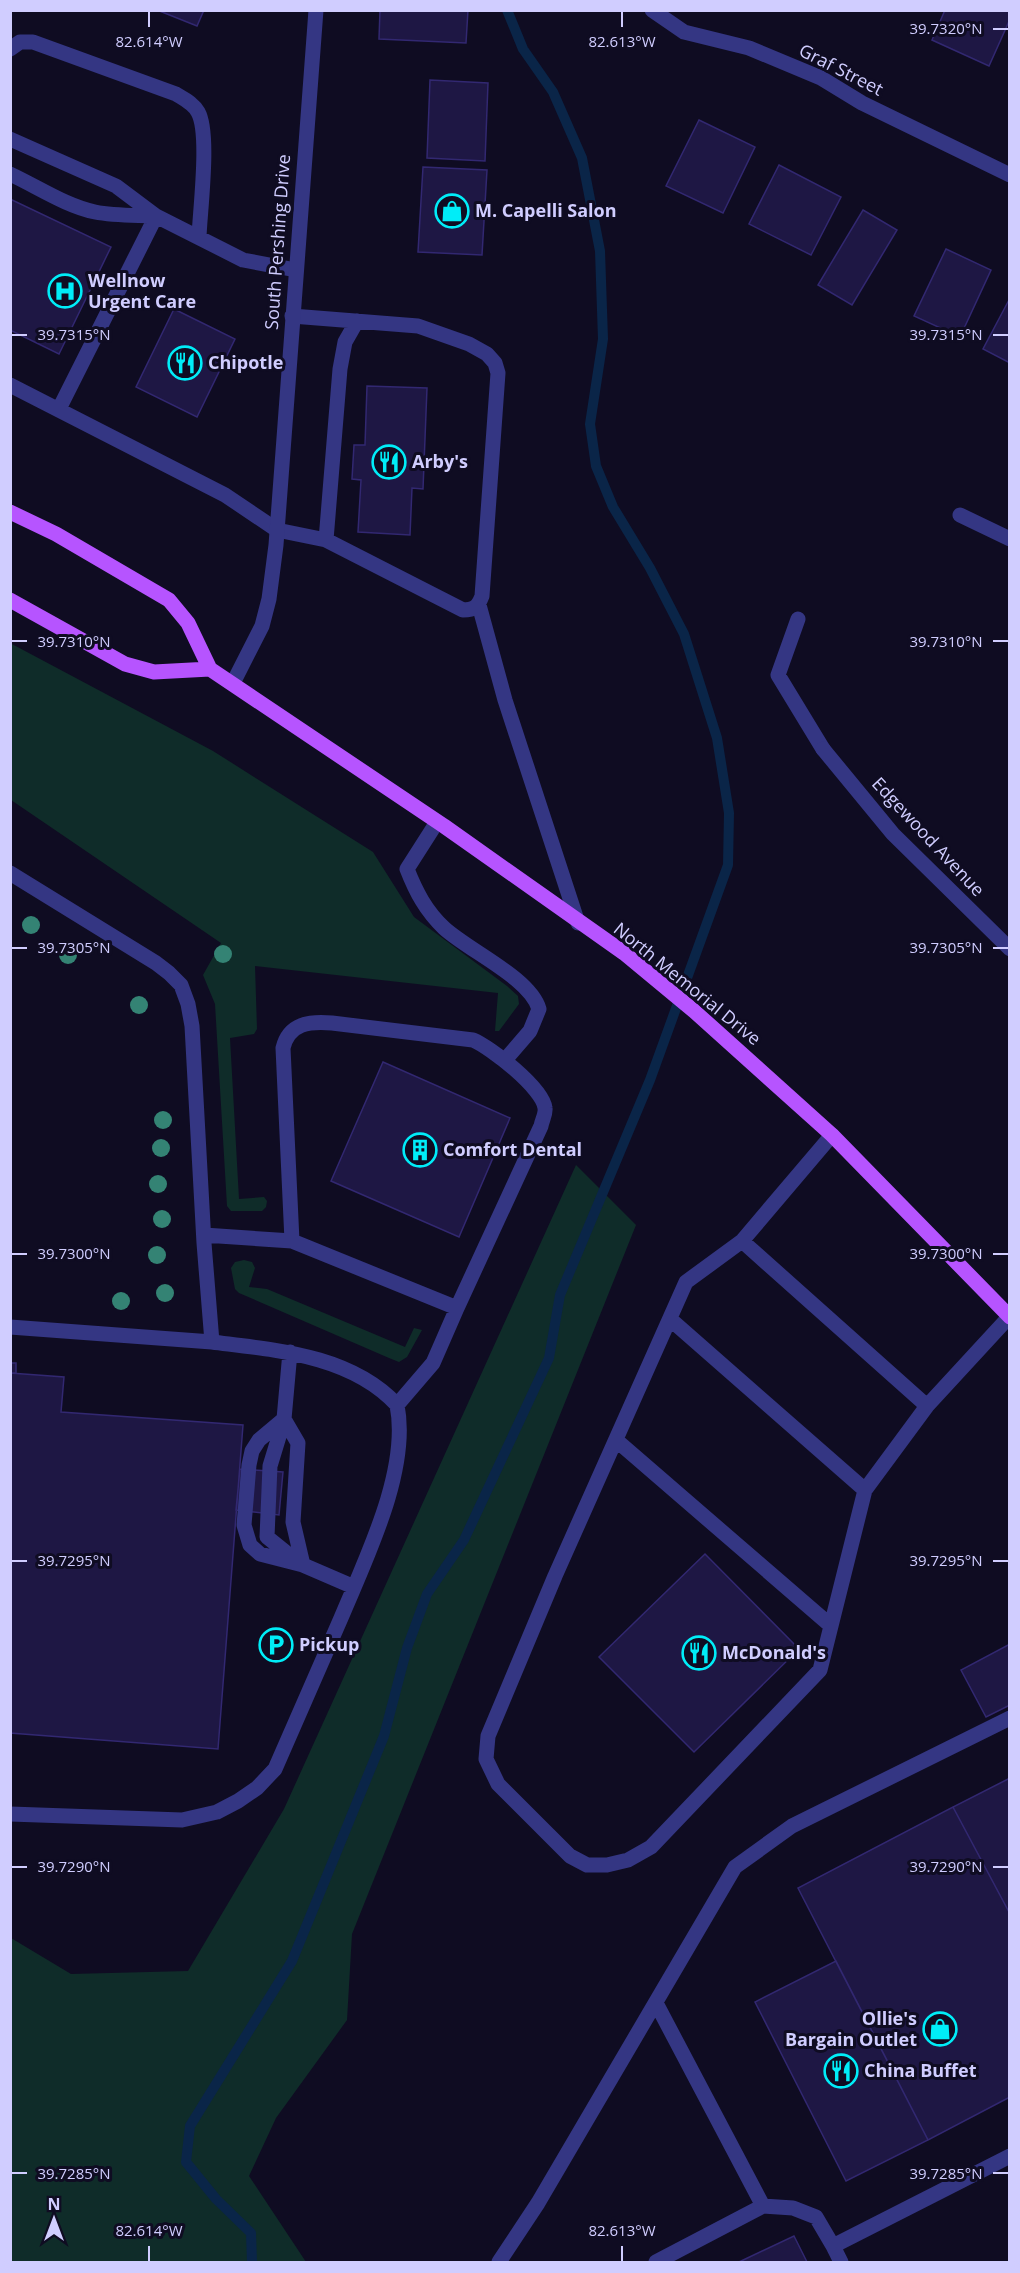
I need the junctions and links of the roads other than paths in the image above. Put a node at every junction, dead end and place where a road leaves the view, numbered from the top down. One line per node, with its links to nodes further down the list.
1 (316, 10): 9 (street, South Pershing Drive)
2 (652, 10): 6 (street, Graf Street)
3 (10, 50): 8 (street)
4 (10, 139): 7 (street)
5 (10, 174): 7 (street)
6 (1010, 174)
7 (156, 216): 8 (street); 13 (street)
8 (199, 237): 9 (street)
9 (296, 270): 10 (street, South Pershing Drive)
10 (292, 316): 11 (street); 16 (street, South Pershing Drive)
11 (357, 321): 18 (street); 20 (street)
12 (10, 385): 13 (street)
13 (60, 409): 16 (street)
14 (10, 512): 22 (main road)
15 (960, 515): 17 (street)
16 (277, 530): 18 (street); 23 (street, South Pershing Drive)
17 (1010, 539)
18 (326, 540): 20 (street)
19 (10, 600): 22 (main road)
20 (479, 605): 26 (street)
21 (798, 620): 27 (street, Edgewood Avenue)
22 (210, 669): 23 (main road, North Memorial Drive)
23 (233, 683): 24 (main road, North Memorial Drive)
24 (438, 822): 26 (main road, North Memorial Drive); 28 (street)
25 (10, 873): 30 (street)
26 (579, 923): 29 (main road, North Memorial Drive)
27 (1010, 949)
28 (505, 1060): 31 (street); 33 (street)
29 (832, 1135): 32 (street); 34 (main road, North Memorial Drive)
30 (204, 1235): 31 (street); 37 (street)
31 (292, 1241): 33 (street)
32 (742, 1241): 35 (street); 40 (street)
33 (457, 1308): 39 (street)
34 (1010, 1317): 40 (street)
35 (670, 1319): 42 (street); 43 (street)
36 (10, 1327): 37 (street)
37 (212, 1342): 38 (street)
38 (290, 1352): 39 (street); 41 (street)
39 (397, 1405): 45 (street)
40 (927, 1406): 43 (street)
41 (284, 1419): 44 (street); 44 (street); 44 (street)
42 (616, 1440): 46 (street); 46 (street)
43 (865, 1490): 46 (street)
44 (303, 1566): 45 (street)
45 (354, 1587): 48 (street)
46 (830, 1625)
47 (1010, 1718): 49 (street)
48 (10, 1814)
49 (656, 2003): 51 (street); 53 (street)
50 (1010, 2156): 52 (street)
51 (764, 2206): 52 (street); 54 (street)
52 (833, 2246): 55 (street)
53 (499, 2262)
54 (656, 2262)
55 (841, 2262)

